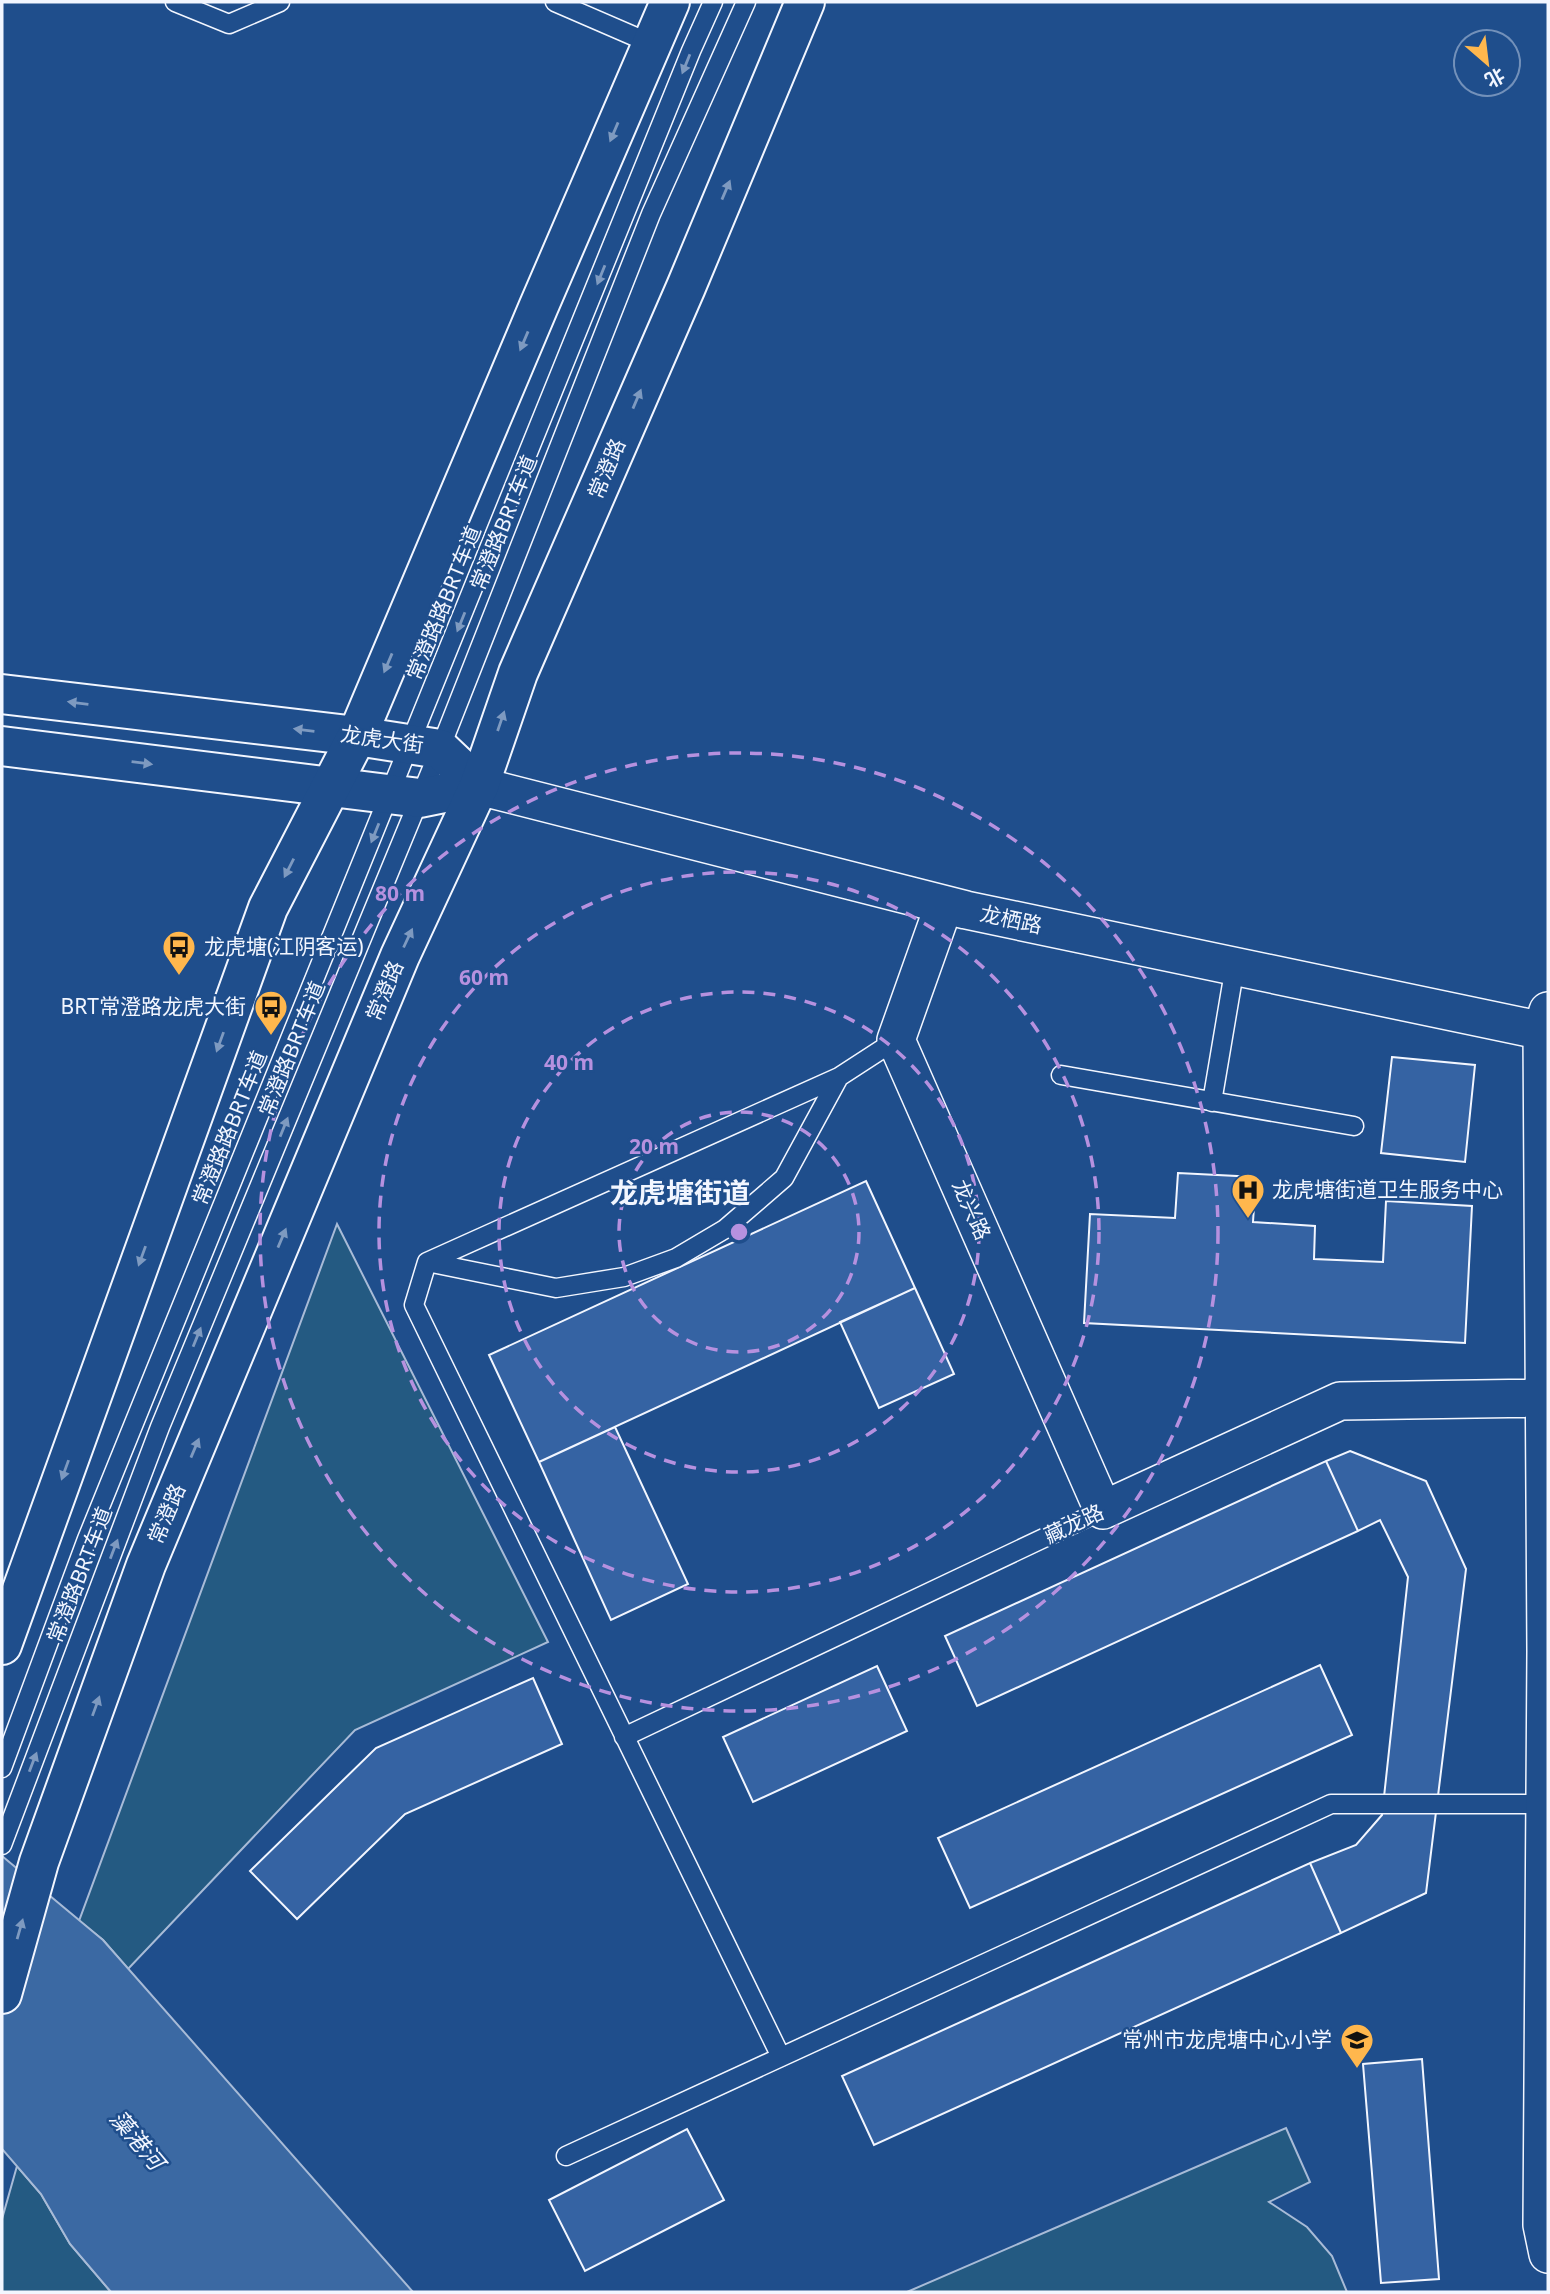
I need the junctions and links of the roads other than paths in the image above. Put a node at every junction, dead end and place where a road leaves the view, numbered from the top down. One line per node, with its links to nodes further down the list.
1 (175, 2): 2 (lane)
2 (280, 2)
3 (555, 2): 8 (lane)
4 (670, 2): 8 (main road)
5 (713, 2): 12 (lane, 常澄路路BRT车道, one-way to 12)
6 (746, 2): 12 (lane, 常澄路BRT车道)
7 (805, 2): 14 (main road, 常澄路, one-way to 7)
8 (652, 44): 10 (main road, one-way to 10)
9 (2, 694): 10 (main road, 龙虎大街, one-way to 9)
10 (357, 736): 12 (main road, 龙虎大街); 13 (main road)
11 (2, 746): 13 (main road, one-way to 13)
12 (425, 746): 14 (main road, 龙虎大街); 15 (lane, 常澄路BRT车道); 15 (lane, 常澄路路BRT车道)
13 (331, 786): 15 (main road); 27 (main road, one-way to 27)
14 (479, 786): 15 (main road); 16 (street, 龙栖路); 32 (main road, 常澄路, one-way to 14)
15 (405, 796): 29 (lane, 常澄路路BRT车道, one-way to 29); 31 (lane, 常澄路BRT车道, one-way to 15)
16 (944, 905): 17 (street, 龙栖路); 19 (street)
17 (1235, 966): 18 (street, 龙栖路); 22 (lane)
18 (1546, 1025): 25 (street)
19 (896, 1040): 21 (lane); 26 (street, 龙兴路)
20 (1061, 1074): 22 (lane)
21 (839, 1077): 24 (lane); 24 (lane)
22 (1212, 1102): 23 (lane)
23 (1354, 1126)
24 (427, 1262): 28 (lane)
25 (1544, 1398): 26 (street, 藏龙路); 30 (street)
26 (1103, 1510): 28 (lane, 藏龙路)
27 (2, 1645)
28 (624, 1737): 33 (lane)
29 (2, 1768)
30 (1545, 1804): 33 (lane); 35 (street)
31 (2, 1845)
32 (2, 1994)
33 (781, 2057): 34 (lane)
34 (566, 2156)
35 (1548, 2253)

